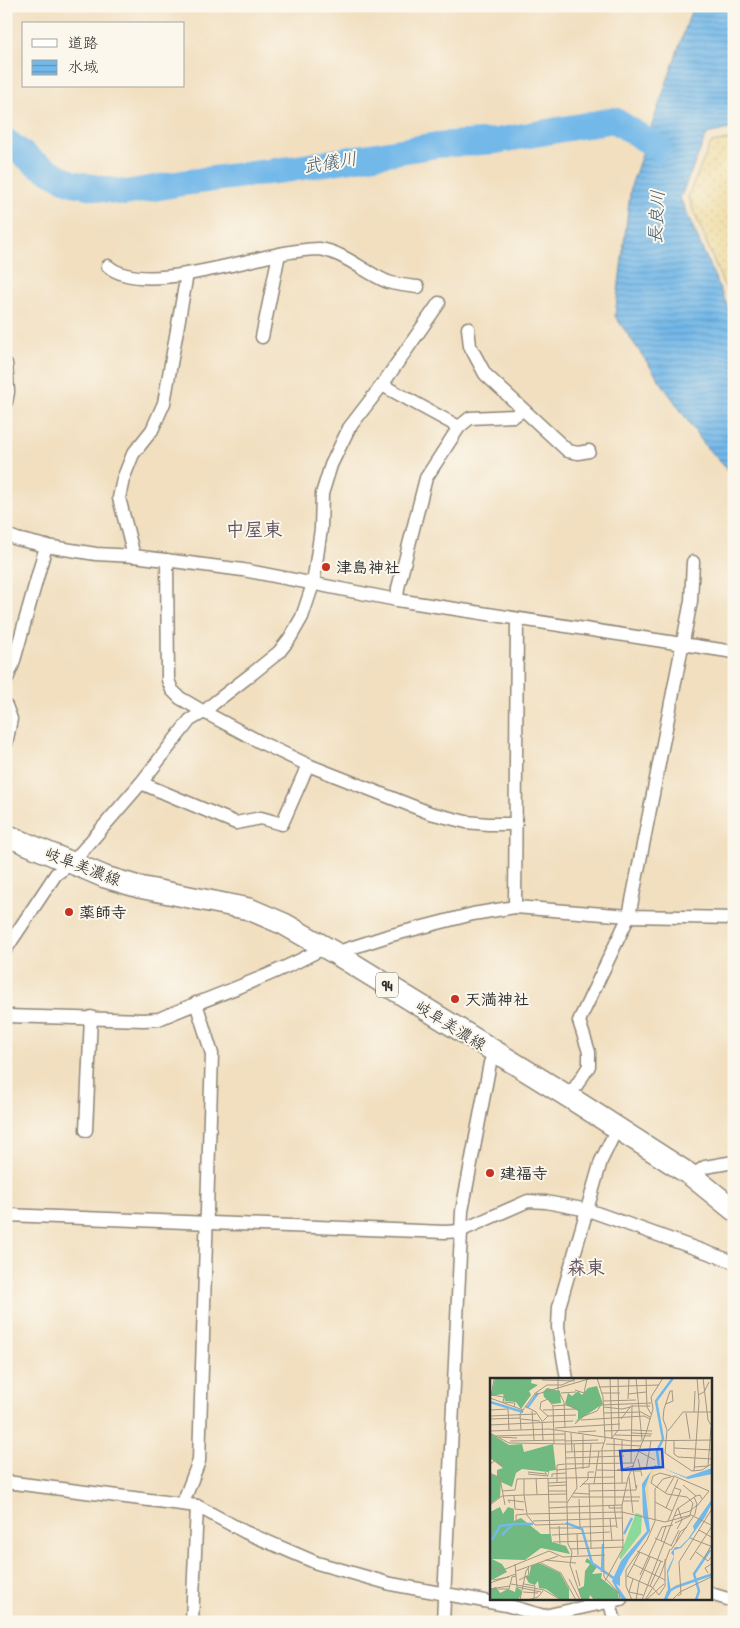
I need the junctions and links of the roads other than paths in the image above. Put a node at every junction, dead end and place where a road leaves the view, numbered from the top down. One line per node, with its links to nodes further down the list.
1 (279, 254): 3 (street); 4 (street); 7 (street)
2 (108, 266): 3 (street)
3 (187, 274): 16 (street)
4 (418, 287)
5 (439, 303): 9 (street)
6 (468, 328): 11 (street)
7 (262, 337)
8 (6, 364): 10 (street)
9 (382, 385): 12 (street); 19 (street)
10 (6, 402)
11 (523, 410): 12 (street); 13 (street)
12 (459, 427): 20 (street)
13 (589, 451)
14 (6, 535): 15 (street)
15 (46, 546): 16 (street); 24 (street)
16 (134, 556): 17 (street)
17 (167, 560): 19 (street); 26 (street)
18 (693, 562): 22 (street)
19 (312, 584): 20 (street); 26 (street)
20 (397, 600): 21 (street)
21 (517, 619): 22 (street); 30 (street)
22 (683, 644): 23 (street); 34 (street)
23 (734, 652)
24 (6, 681)
25 (6, 706): 27 (street)
26 (204, 712): 28 (street); 29 (street)
27 (6, 744)
28 (308, 765): 29 (street); 30 (street)
29 (141, 783): 32 (street)
30 (516, 824): 33 (street)
31 (6, 835): 32 (main road, 岐阜美濃線 / 94)
32 (72, 863): 36 (street); 37 (main road, 岐阜美濃線 / 94)
33 (515, 907): 34 (street); 37 (street)
34 (629, 916): 35 (street); 42 (street)
35 (734, 918)
36 (6, 949)
37 (330, 950): 38 (street); 41 (main road, 岐阜美濃線 / 94)
38 (196, 1003): 40 (street); 50 (street)
39 (6, 1016): 40 (street)
40 (90, 1017): 44 (street)
41 (495, 1052): 42 (main road, 岐阜美濃線 / 94); 51 (street)
42 (569, 1097): 43 (main road, 岐阜美濃線 / 94)
43 (617, 1128): 46 (main road, 岐阜美濃線 / 94); 47 (street)
44 (86, 1130)
45 (734, 1162): 46 (street)
46 (692, 1176): 48 (main road, 岐阜美濃線 / 94)
47 (588, 1210): 51 (street); 52 (street); 53 (street)
48 (734, 1210)
49 (6, 1215): 50 (street)
50 (205, 1224): 51 (street); 55 (street)
51 (460, 1231): 58 (street)
52 (734, 1262)
53 (567, 1378)
54 (6, 1482): 55 (street)
55 (183, 1503): 56 (street)
56 (197, 1506): 58 (street); 61 (street)
57 (712, 1594): 60 (street)
58 (445, 1595): 59 (street); 62 (street)
59 (613, 1600): 63 (street)
60 (734, 1601)
61 (192, 1622)
62 (444, 1622)
63 (615, 1622)

